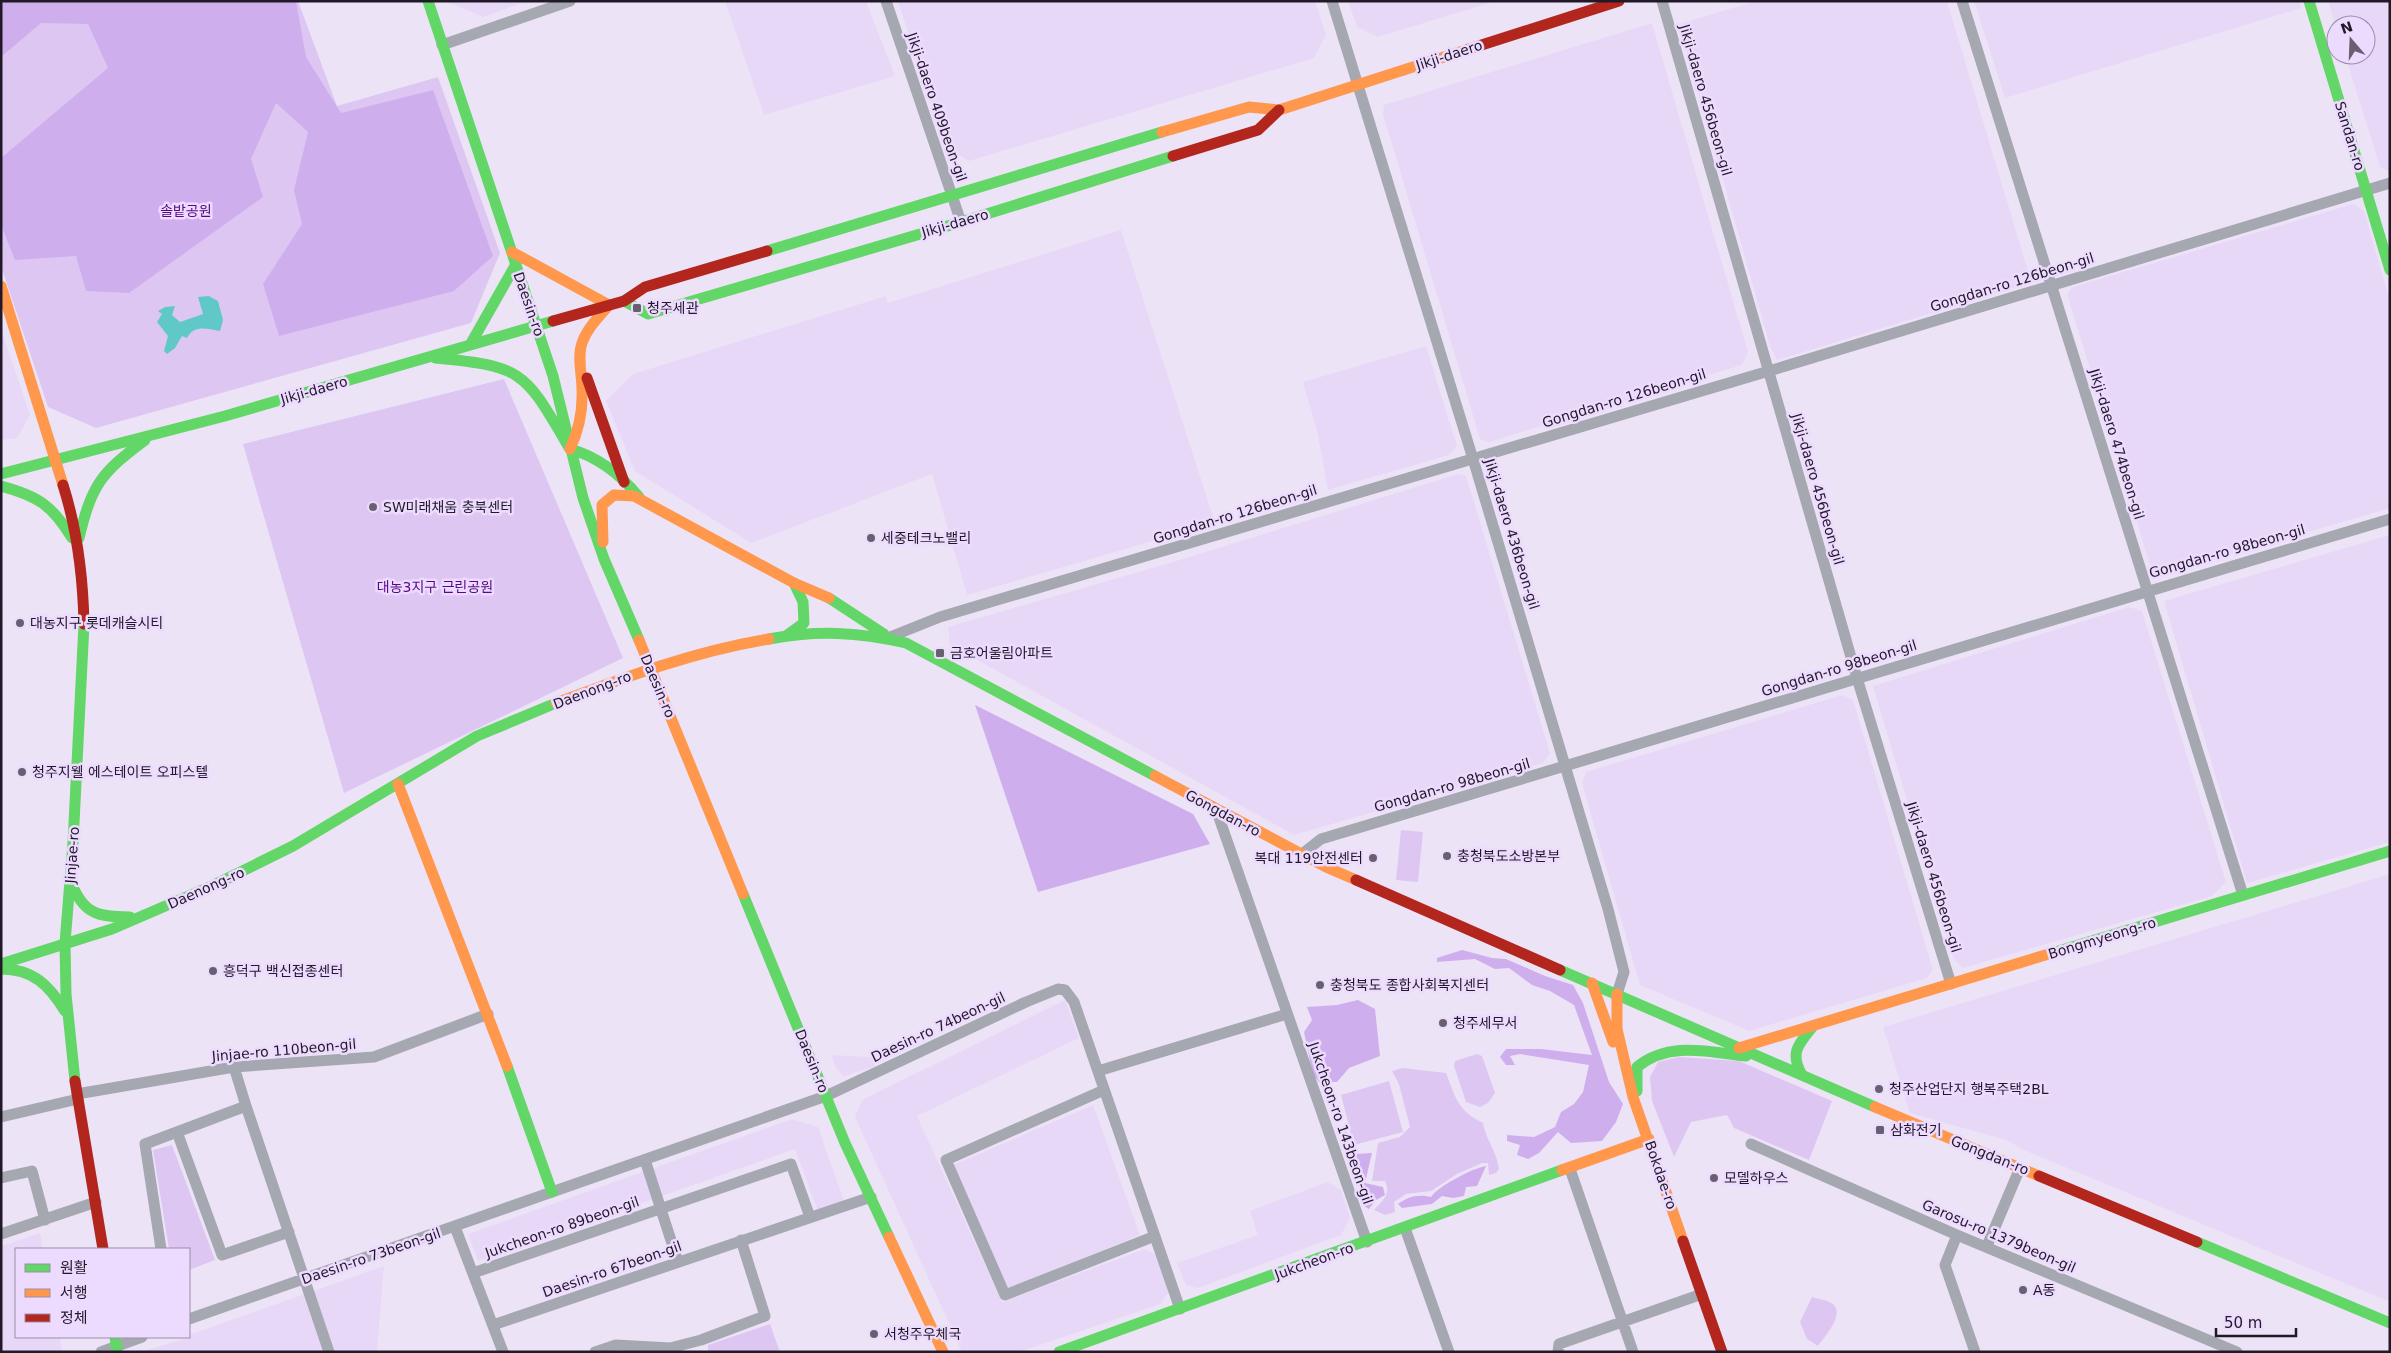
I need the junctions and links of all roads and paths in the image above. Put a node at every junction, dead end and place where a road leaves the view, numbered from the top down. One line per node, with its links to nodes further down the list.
1 (428, 1): 9 (street, Daesin-ro)
2 (570, 1): 9 (street)
3 (886, 1): 14 (street, Jikji-daero 409beon-gil)
4 (1332, 1): 10 (street, Jikji-daero 436beon-gil)
5 (1618, 1): 10 (street, Jikji-daero)
6 (1662, 1): 27 (street, Jikji-daero 456beon-gil)
7 (1962, 1): 20 (street, Jikji-daero 474beon-gil)
8 (2310, 1): 13 (street, Sandan-ro)
9 (442, 45): 16 (street, Daesin-ro)
10 (1357, 85): 11 (street, Jikji-daero); 30 (street, Jikji-daero 436beon-gil)
11 (1279, 110): 14 (street, Jikji-daero); 15 (street, Jikji-daero)
12 (2390, 183): 13 (street, Gongdan-ro 126beon-gil)
13 (2366, 190): 18 (street, Sandan-ro); 20 (street, Gongdan-ro 126beon-gil)
14 (952, 196): 15 (street, Jikji-daero 409beon-gil); 21 (street, Jikji-daero)
15 (961, 222): 21 (street, Jikji-daero)
16 (512, 252): 17 (street, Daesin-ro); 22 (street)
17 (516, 264): 23 (street, Daesin-ro); 24 (street)
18 (2390, 270)
19 (1, 286): 31 (street, Jinjae-ro)
20 (2052, 286): 27 (street, Gongdan-ro 126beon-gil); 40 (street, Jikji-daero 474beon-gil)
21 (624, 301): 22 (street, Jikji-daero)
22 (609, 305): 23 (street, Jikji-daero); 26 (street)
23 (537, 326): 24 (street, Jikji-daero); 29 (street, Daesin-ro)
24 (470, 345): 25 (street, Jikji-daero)
25 (426, 358): 28 (street, Jikji-daero); 29 (street)
26 (580, 361): 29 (street); 33 (street)
27 (1769, 371): 30 (street, Gongdan-ro 126beon-gil); 44 (street, Jikji-daero 456beon-gil)
28 (152, 435): 31 (street, Jikji-daero); 37 (street)
29 (570, 449): 33 (street); 38 (street, Daesin-ro)
30 (1473, 459): 42 (street, Gongdan-ro 126beon-gil); 45 (street, Jikji-daero 436beon-gil)
31 (57, 460): 32 (street, Jikji-daero); 37 (street, Jinjae-ro)
32 (1, 474)
33 (624, 482): 35 (street)
34 (1, 486): 37 (street)
35 (639, 497): 38 (street); 39 (street)
36 (2390, 519): 40 (street, Gongdan-ro 98beon-gil)
37 (77, 547): 50 (street, Jinjae-ro)
38 (604, 559): 43 (street, Daesin-ro)
39 (794, 583): 41 (street); 42 (street)
40 (2148, 590): 44 (street, Gongdan-ro 98beon-gil); 51 (street, Jikji-daero 474beon-gil)
41 (784, 638): 42 (street, Daenong-ro); 43 (street, Daenong-ro)
42 (890, 638): 47 (street, Gongdan-ro)
43 (651, 668): 46 (street, Daenong-ro); 69 (street, Daesin-ro)
44 (1857, 678): 45 (street, Gongdan-ro 98beon-gil); 57 (street, Jikji-daero 456beon-gil)
45 (1566, 767): 49 (street, Gongdan-ro 98beon-gil); 58 (street, Jikji-daero 436beon-gil)
46 (398, 784): 52 (street, Daenong-ro); 59 (street)
47 (1216, 809): 49 (street, Gongdan-ro); 60 (street, Jukcheon-ro 143beon-gil)
48 (2390, 851): 51 (street, Bongmyeong-ro)
49 (1302, 854): 56 (street, Gongdan-ro)
50 (70, 880): 52 (street); 53 (street, Jinjae-ro)
51 (2243, 896): 57 (street, Bongmyeong-ro)
52 (140, 917): 53 (street, Daenong-ro)
53 (65, 943): 54 (street, Daenong-ro); 61 (street, Jinjae-ro)
54 (1, 964)
55 (1, 969): 61 (street)
56 (1592, 983): 58 (street, Gongdan-ro); 71 (street)
57 (1951, 984): 62 (street, Bongmyeong-ro)
58 (1617, 994): 63 (street, Gongdan-ro); 71 (street, Bokdae-ro)
59 (488, 1014): 65 (street, Jinjae-ro 110beon-gil); 82 (street)
60 (1287, 1014): 66 (street); 95 (street, Jukcheon-ro 143beon-gil)
61 (67, 1015): 70 (street, Jinjae-ro)
62 (1814, 1026): 63 (street, Bongmyeong-ro); 67 (street)
63 (1739, 1048): 64 (street, Gongdan-ro)
64 (1761, 1057): 67 (street, Gongdan-ro); 73 (street)
65 (234, 1068): 70 (street, Jinjae-ro 110beon-gil); 72 (street)
66 (1098, 1071): 68 (street); 69 (street, Daesin-ro 74beon-gil)
67 (1802, 1075): 79 (street, Gongdan-ro)
68 (1104, 1090): 93 (street); 93 (street)
69 (826, 1096): 78 (street, Daesin-ro 73beon-gil); 83 (street, Daesin-ro)
70 (78, 1097): 74 (street, Jinjae-ro 110beon-gil); 84 (street, Jinjae-ro)
71 (1632, 1097): 73 (street, Bokdae-ro)
72 (246, 1106): 75 (street); 90 (street)
73 (1637, 1108): 76 (street, Bokdae-ro)
74 (1, 1117)
75 (177, 1132): 90 (street); 98 (street)
76 (1649, 1139): 80 (street, Jukcheon-ro); 102 (street, Bokdae-ro)
77 (1751, 1144): 92 (street, Garosu-ro 1379beon-gil)
78 (646, 1160): 82 (street, Daesin-ro 73beon-gil); 85 (street)
79 (2020, 1168): 96 (street); 106 (street, Gongdan-ro)
80 (1570, 1169): 89 (street, Jukcheon-ro); 105 (street)
81 (1, 1178): 87 (street)
82 (552, 1192): 88 (street, Daesin-ro 73beon-gil)
83 (871, 1197): 86 (street, Daesin-ro 67beon-gil); 116 (street, Daesin-ro)
84 (96, 1202): 87 (street); 97 (street, Jinjae-ro)
85 (660, 1208): 86 (street); 99 (street); 100 (street, Jukcheon-ro 89beon-gil)
86 (810, 1217): 94 (street, Daesin-ro 67beon-gil)
87 (45, 1220): 91 (street)
88 (456, 1227): 100 (street, Jukcheon-ro 89beon-gil); 101 (street, Daesin-ro 73beon-gil)
89 (1405, 1228): 95 (street, Jukcheon-ro); 117 (street)
90 (288, 1232): 101 (street)
91 (1, 1234)
92 (1956, 1235): 96 (street, Garosu-ro 1379beon-gil); 121 (street)
93 (1155, 1236): 103 (street)
94 (742, 1240): 99 (street, Daesin-ro 67beon-gil); 110 (street)
95 (1367, 1242): 103 (street, Jukcheon-ro)
96 (1987, 1246): 122 (street, Garosu-ro 1379beon-gil)
97 (103, 1248)
98 (162, 1248)
99 (678, 1262): 107 (street, Daesin-ro 67beon-gil)
100 (473, 1273): 107 (street, Jukcheon-ro 89beon-gil)
101 (304, 1279): 104 (street, Daesin-ro 73beon-gil); 113 (street)
102 (1702, 1294): 105 (street); 120 (street, Bokdae-ro)
103 (1180, 1308): 111 (street, Jukcheon-ro)
104 (190, 1319)
105 (1622, 1321): 118 (street); 119 (street)
106 (2390, 1323)
107 (493, 1326): 114 (street, Jukcheon-ro 89beon-gil)
108 (139, 1338): 109 (street)
109 (116, 1345): 112 (street)
110 (700, 1346): 115 (street)
111 (1065, 1351)
112 (101, 1352)
113 (329, 1352)
114 (503, 1352)
115 (595, 1352)
116 (944, 1352)
117 (1449, 1352)
118 (1558, 1352)
119 (1633, 1352)
120 (1722, 1352)
121 (1975, 1352)
122 (2237, 1352)

